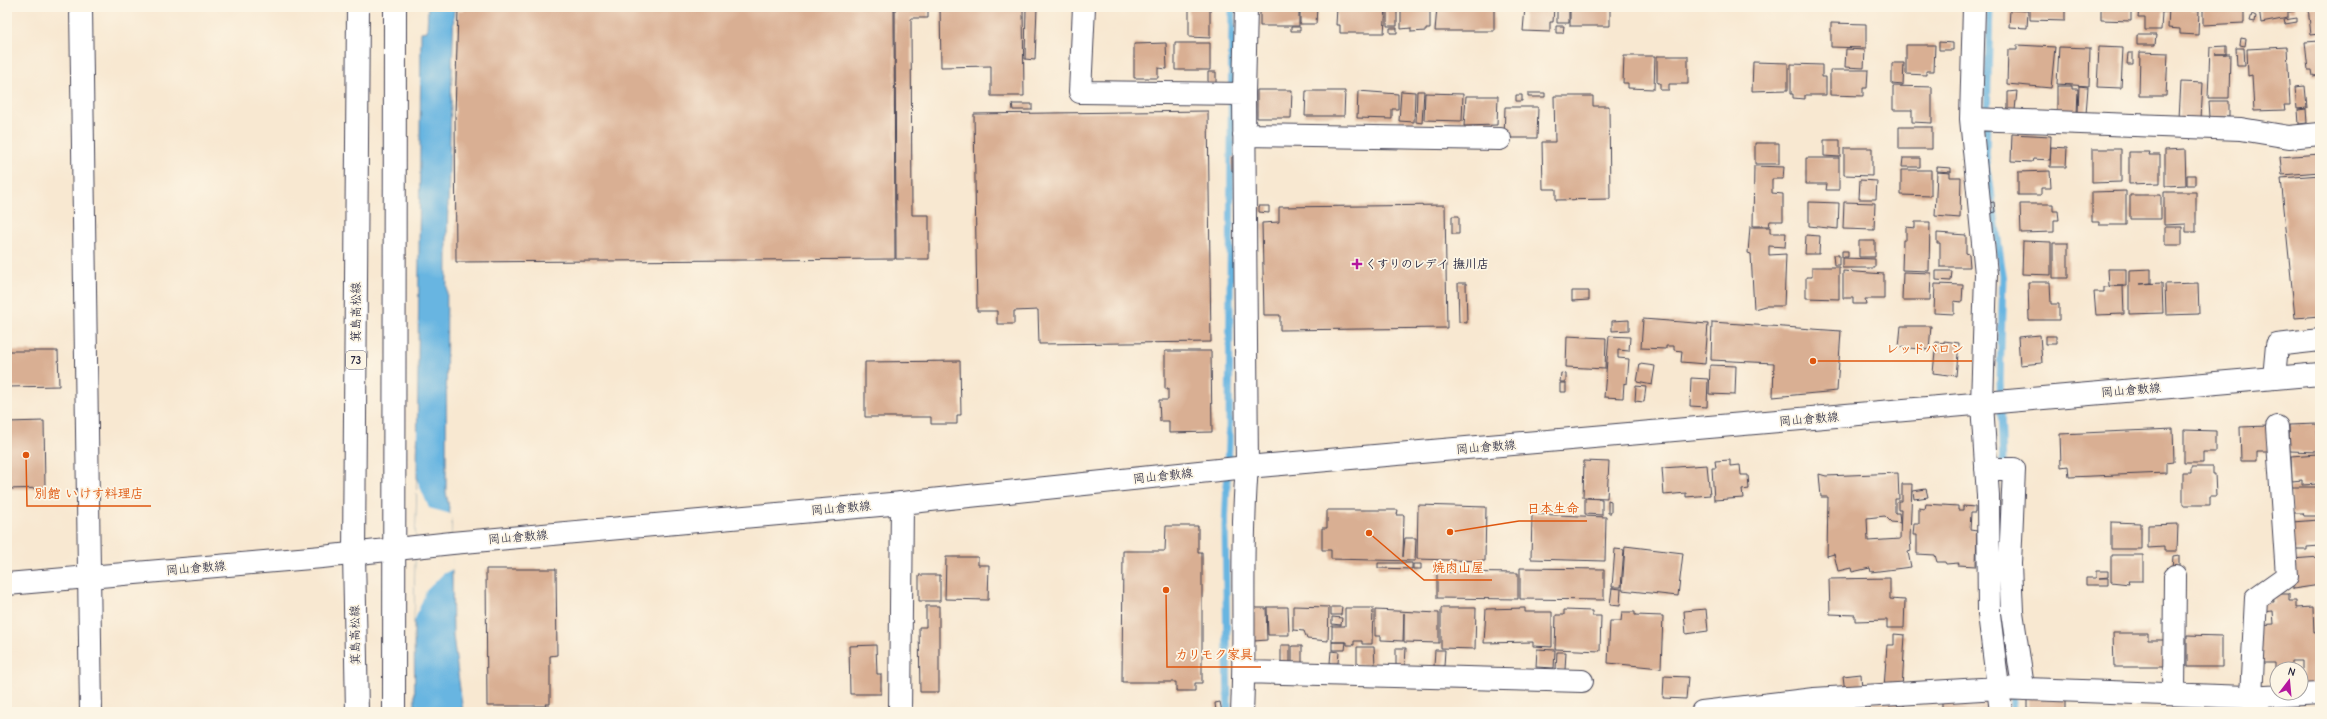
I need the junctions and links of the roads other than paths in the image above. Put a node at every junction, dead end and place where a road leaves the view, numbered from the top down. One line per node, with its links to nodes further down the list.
1 (81, 7): 22 (street)
2 (358, 7): 20 (street, 箕島高松線 / 73)
3 (395, 7): 19 (street)
4 (1084, 7): 7 (street)
5 (1246, 7): 7 (street)
6 (1974, 7): 8 (street)
7 (1236, 94): 10 (street)
8 (1982, 120): 9 (street); 15 (street)
9 (2320, 134)
10 (1244, 135): 11 (street); 17 (street)
11 (1500, 139)
12 (2320, 340): 14 (street)
13 (2320, 374): 14 (street, 岡山倉敷線)
14 (2274, 378): 15 (street, 岡山倉敷線)
15 (1995, 403): 17 (street, 岡山倉敷線); 26 (street)
16 (2277, 426): 29 (street)
17 (1236, 468): 18 (street, 岡山倉敷線); 24 (street)
18 (902, 503): 19 (street, 岡山倉敷線); 35 (street)
19 (393, 549): 20 (street, 岡山倉敷線); 34 (street)
20 (354, 554): 22 (street, 岡山倉敷線); 33 (street, 箕島高松線 / 73)
21 (2175, 576): 28 (street)
22 (88, 578): 23 (street, 岡山倉敷線); 32 (street)
23 (7, 584)
24 (1244, 672): 25 (street); 36 (street)
25 (1582, 681)
26 (2010, 688): 28 (street); 31 (street); 38 (street)
27 (2320, 693): 29 (street)
28 (2174, 694): 30 (street)
29 (2251, 697): 30 (street)
30 (2200, 704)
31 (1814, 705): 37 (street)
32 (91, 712)
33 (356, 712)
34 (394, 712)
35 (900, 712)
36 (1242, 712)
37 (1702, 712)
38 (2001, 712)

